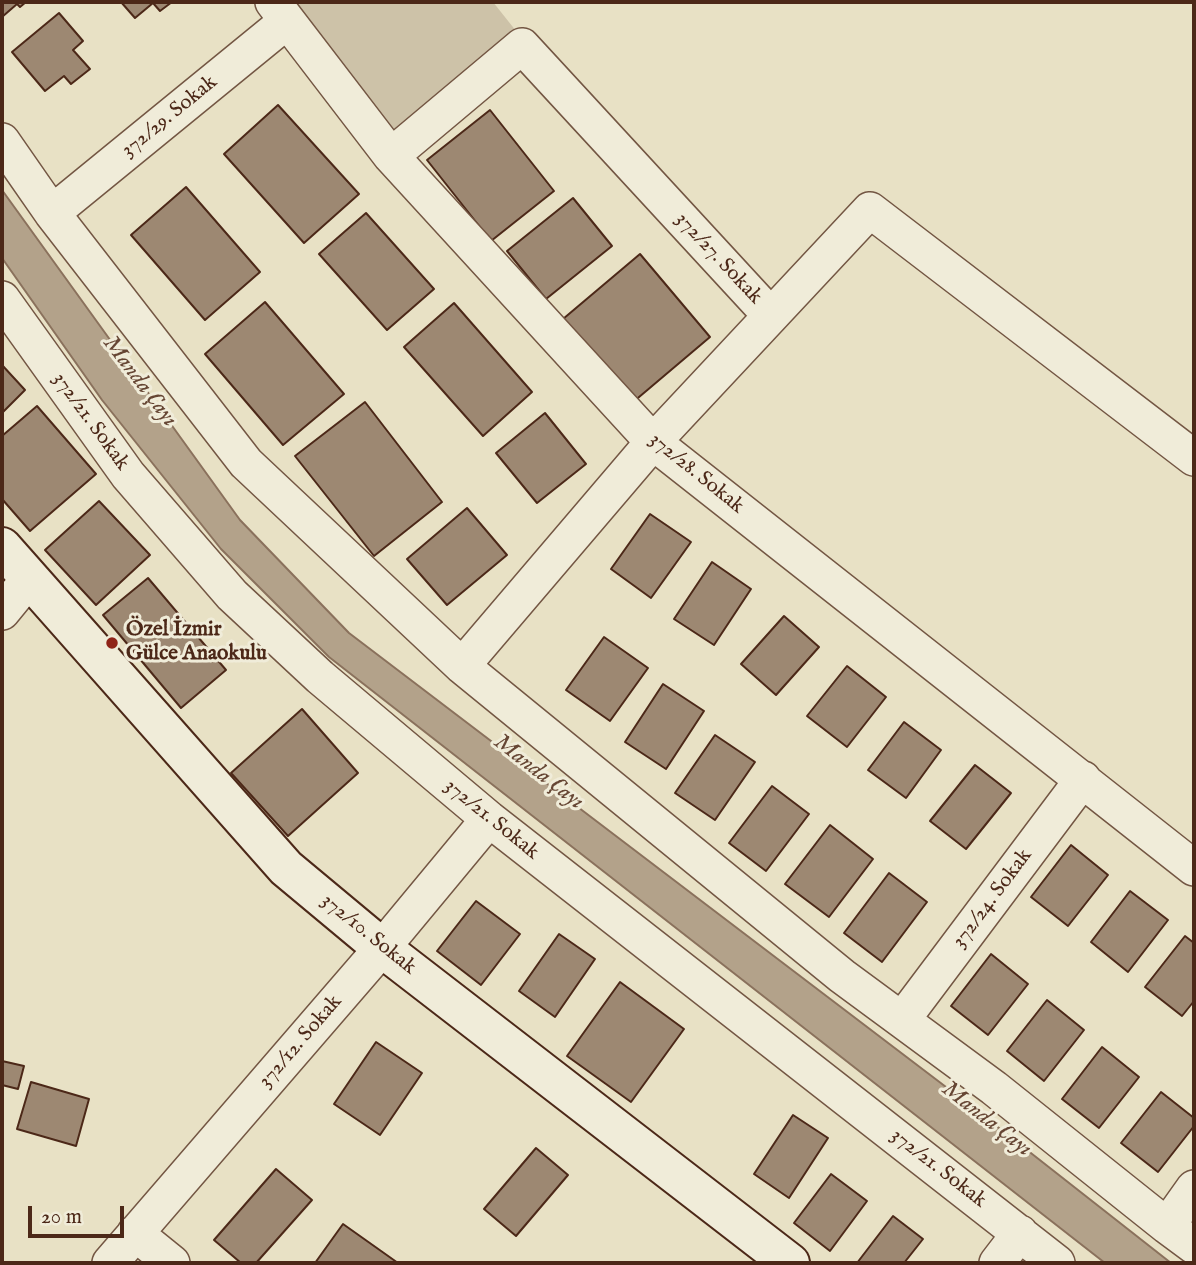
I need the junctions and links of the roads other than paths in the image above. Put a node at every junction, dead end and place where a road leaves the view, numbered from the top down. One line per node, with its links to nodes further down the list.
1 (280, 12): 3 (street, 372/28. Sokak); 4 (street, 372/29. Sokak)
2 (2, 141): 4 (street)
3 (391, 156): 6 (street, 372/27. Sokak); 7 (street, 372/28. Sokak)
4 (52, 214): 12 (street)
5 (2, 299): 14 (street, 372/21. Sokak)
6 (771, 316): 7 (street, 372/27. Sokak); 8 (street)
7 (653, 442): 12 (street, 372/27. Sokak); 13 (street, 372/28. Sokak)
8 (1194, 458)
9 (2, 547): 10 (street, 372/10. Sokak)
10 (29, 579): 11 (street); 16 (street, 372/10. Sokak)
11 (2, 612)
12 (462, 666): 17 (street)
13 (1083, 779): 15 (street, 372/28. Sokak); 17 (street, 372/24. Sokak)
14 (489, 819): 16 (street, 372/12. Sokak); 20 (street, 372/21. Sokak)
15 (1194, 868)
16 (382, 948): 19 (street, 372/12. Sokak); 24 (street, 372/10. Sokak)
17 (902, 1020): 21 (street)
18 (1194, 1188): 21 (street)
19 (135, 1233): 22 (street, 372/12. Sokak); 23 (street)
20 (1020, 1233): 25 (street); 26 (street, 372/21. Sokak)
21 (1180, 1236)
22 (110, 1263)
23 (172, 1263)
24 (790, 1263)
25 (997, 1263)
26 (1057, 1263)

